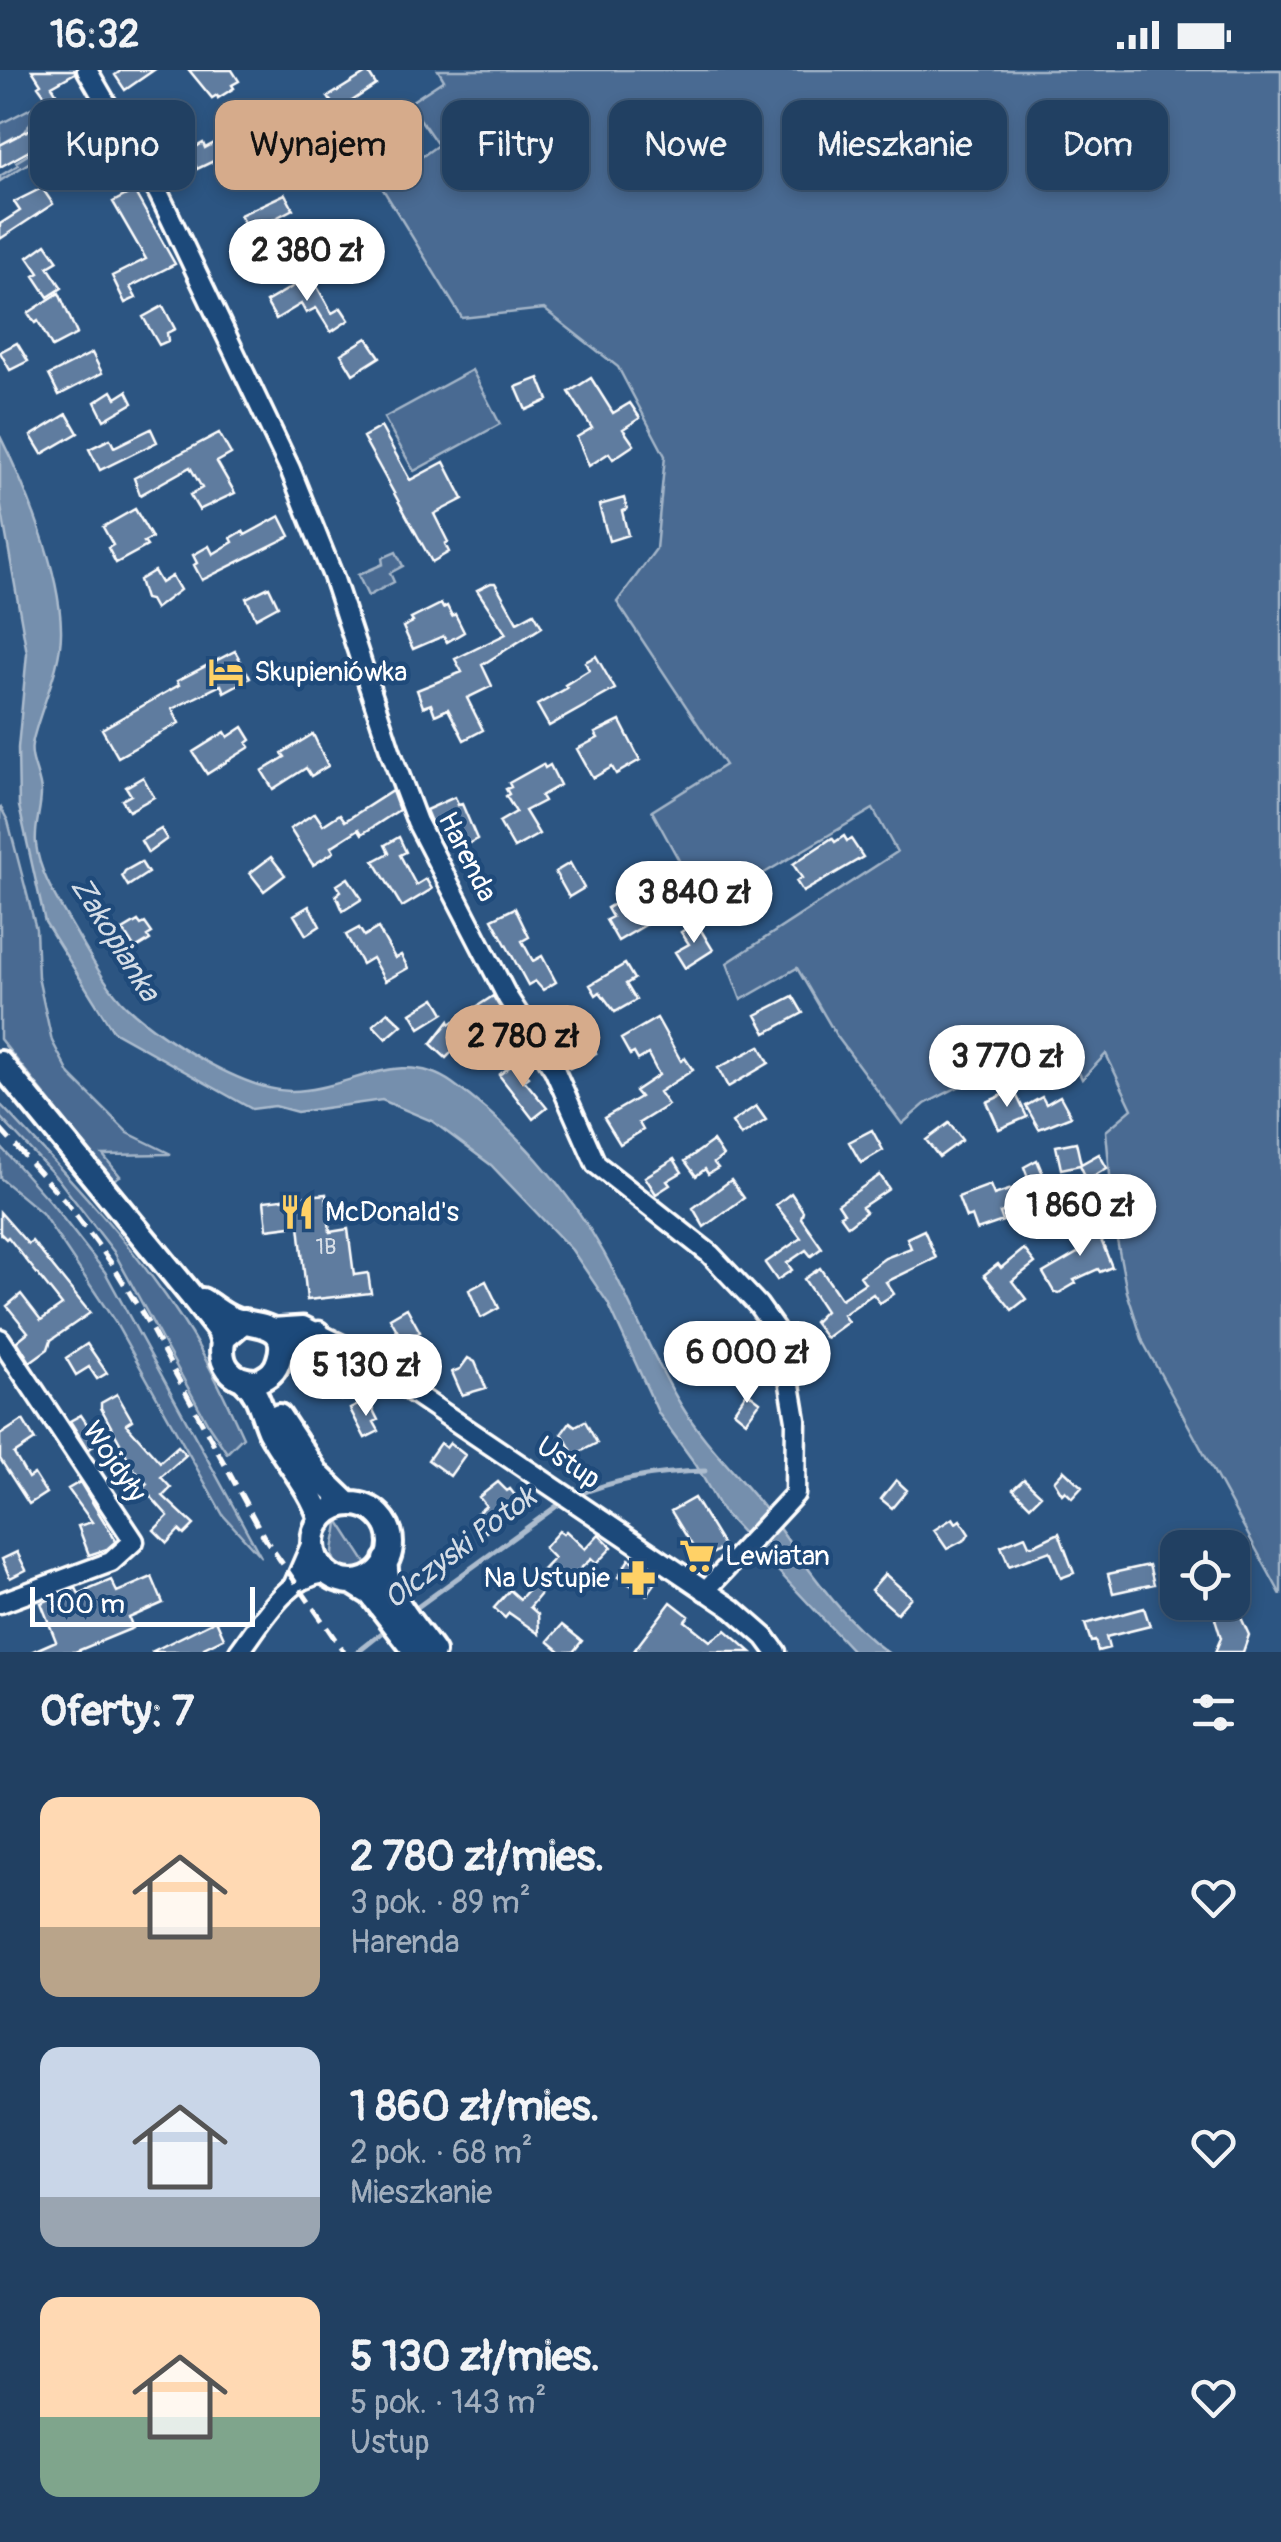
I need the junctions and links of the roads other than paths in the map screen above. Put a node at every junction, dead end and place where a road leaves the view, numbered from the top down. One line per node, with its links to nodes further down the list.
1 (87, 70): 17 (street, Harenda)
2 (0, 1063): 3 (main road)
3 (190, 1294): 4 (main road); 8 (main road)
4 (244, 1321): 5 (main road); 8 (main road)
5 (272, 1328): 6 (street); 9 (main road)
6 (319, 1331): 9 (street); 17 (street, Ustup)
7 (0, 1339): 18 (street, Wojdyły)
8 (223, 1342): 10 (main road)
9 (276, 1365): 10 (main road); 11 (main road)
10 (244, 1380): 12 (main road)
11 (347, 1503): 12 (main road); 13 (main road)
12 (318, 1529): 14 (main road); 15 (street)
13 (386, 1560): 16 (main road); 19 (main road)
14 (326, 1572): 15 (street); 16 (main road)
15 (294, 1584): 21 (street)
16 (355, 1584): 19 (main road)
17 (705, 1591): 23 (street, Ustup)
18 (0, 1603)
19 (394, 1610): 20 (main road)
20 (411, 1638): 22 (main road)
21 (239, 1652)
22 (433, 1652)
23 (776, 1652)

